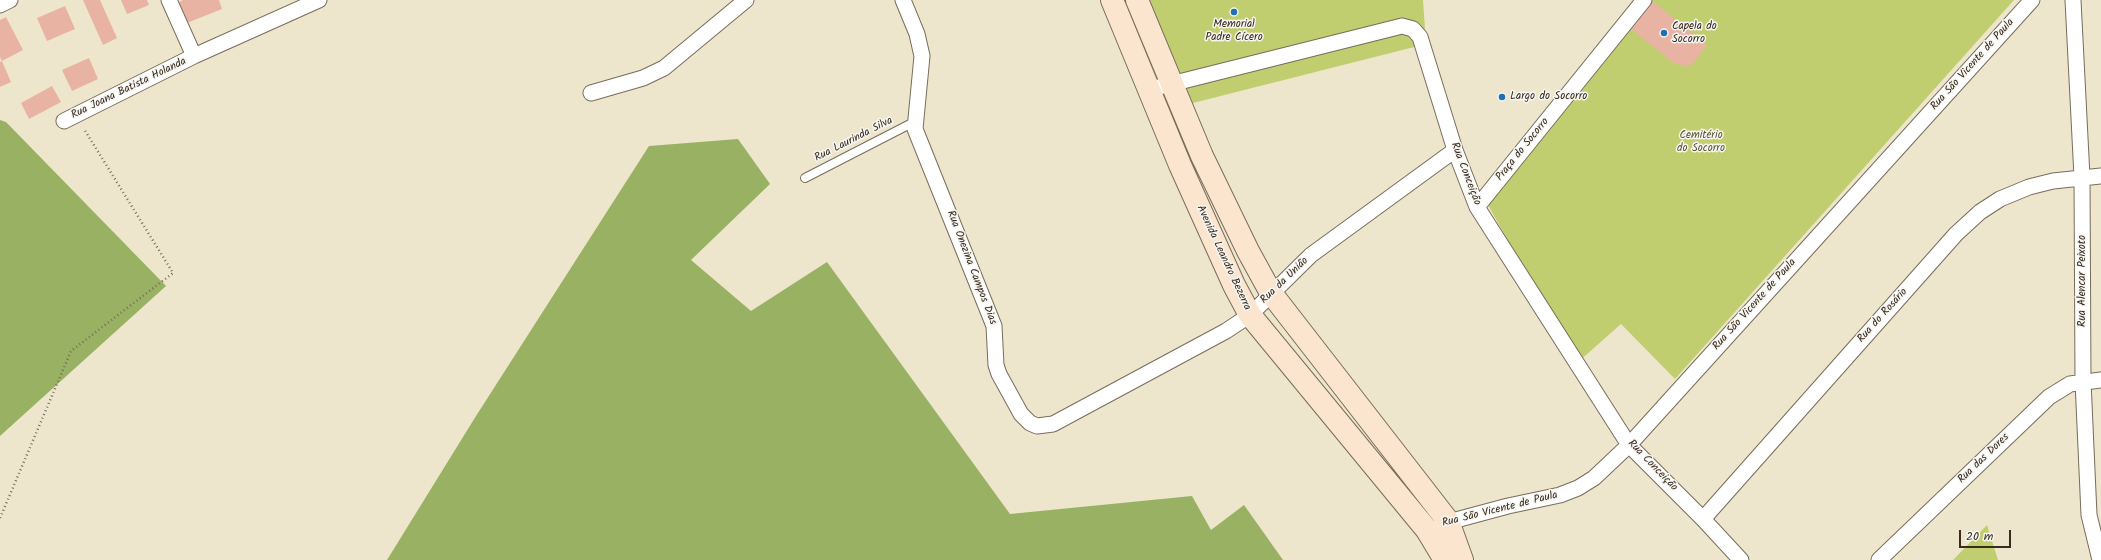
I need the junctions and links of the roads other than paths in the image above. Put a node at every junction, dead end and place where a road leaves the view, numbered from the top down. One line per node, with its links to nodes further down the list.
1 (10, 0): 11 (street)
2 (169, 0): 12 (street, Rua Joana Batista Holanda)
3 (319, 0): 12 (street, Rua Joana Batista Holanda)
4 (746, 0): 15 (street)
5 (903, 0): 17 (street)
6 (1112, 0): 14 (street, Avenida Leandro Bezerra)
7 (1137, 0): 13 (street)
8 (1644, 0): 22 (street, Praça do Socorro)
9 (2032, 0): 28 (street, Rua São Vicente de Paula)
10 (2073, 0): 20 (street, Rua Alencar Peixoto)
11 (0, 5)
12 (194, 56): 16 (street, Rua Joana Batista Holanda)
13 (1170, 83): 14 (street, Rua Conceição); 18 (street, Rua Conceição); 23 (street)
14 (1147, 90): 24 (street, Avenida Leandro Bezerra)
15 (591, 93)
16 (70, 118)
17 (914, 122): 21 (lane, Rua Laurinda Silva); 27 (street, Rua Onezina Campos Dias)
18 (1455, 150): 22 (street, Rua Conceição); 23 (street, Rua da União)
19 (2101, 176): 20 (street, Rua do Rosário)
20 (2082, 177): 26 (street, Rua Alencar Peixoto); 29 (street, Rua do Rosário)
21 (804, 178)
22 (1477, 207): 28 (street, Rua Conceição)
23 (1272, 293): 24 (street, Rua da União); 30 (street)
24 (1250, 315): 27 (street, Rua da União); 31 (street, Avenida Leandro Bezerra)
25 (2101, 380): 26 (street, Rua das Dores)
26 (2083, 381): 32 (street, Rua Alencar Peixoto); 36 (street, Rua das Dores)
27 (1021, 414)
28 (1629, 445): 29 (street, Rua Conceição); 30 (street, Rua São Vicente de Paula)
29 (1704, 519): 35 (street, Rua Conceição)
30 (1448, 521): 31 (street, Rua São Vicente de Paula); 34 (street)
31 (1427, 530): 33 (street, Avenida Leandro Bezerra)
32 (2098, 540): 37 (street, Rua Alencar Peixoto)
33 (1445, 560)
34 (1462, 560)
35 (1741, 560)
36 (1878, 560)
37 (2100, 560)

